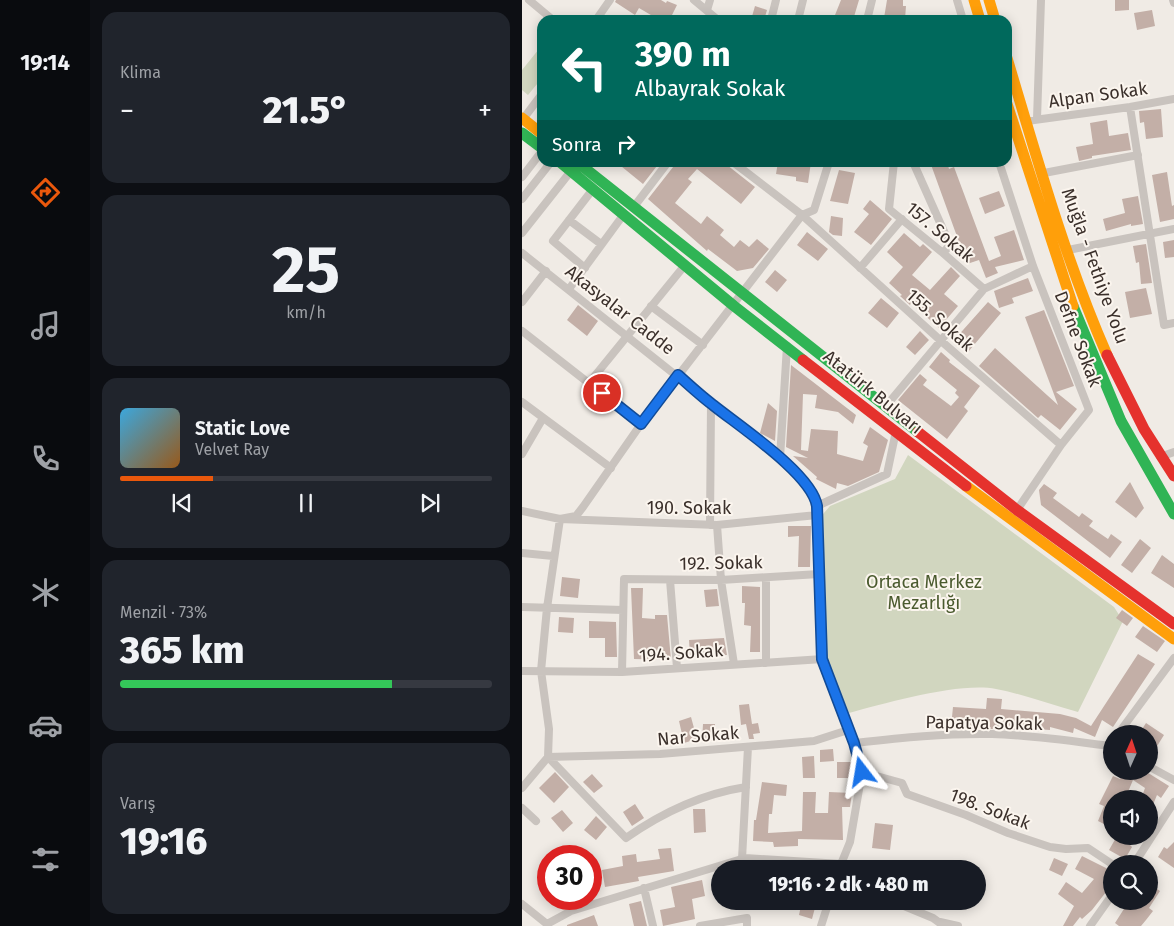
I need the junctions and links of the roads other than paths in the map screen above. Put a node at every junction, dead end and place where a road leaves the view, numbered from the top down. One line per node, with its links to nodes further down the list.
1 (529, 0): 13 (street)
2 (610, 0): 14 (street)
3 (694, 0): 12 (street)
4 (710, 0): 12 (street)
5 (776, 0): 16 (street)
6 (802, 0): 17 (street)
7 (872, 0): 18 (street)
8 (958, 0): 19 (street)
9 (974, 0): 20 (main road)
10 (989, 0): 21 (main road)
11 (1041, 0): 28 (street)
12 (707, 10): 15 (street)
13 (547, 15)
14 (600, 15)
15 (712, 15)
16 (773, 15)
17 (799, 15)
18 (869, 15)
19 (962, 15)
20 (978, 15)
21 (994, 15)
22 (1012, 70): 28 (main road, Muğla - Fethiye Yolu)
23 (1174, 98): 25 (street, Alpan Sokak)
24 (537, 100): 26 (street)
25 (1130, 107): 28 (street, Alpan Sokak); 32 (street)
26 (523, 118): 29 (main road)
27 (1012, 119): 94 (main road, Muğla - Fethiye Yolu)
28 (1032, 120): 42 (main road, Muğla - Fethiye Yolu)
29 (537, 130)
30 (522, 133): 31 (main road)
31 (537, 145)
32 (1138, 155): 42 (street); 51 (street)
33 (537, 156): 43 (street)
34 (547, 167): 45 (street)
35 (574, 167): 44 (main road, Atatürk Bulvarı); 46 (main road, Atatürk Bulvarı); 52 (street)
36 (664, 167): 46 (street)
37 (740, 167): 47 (street, 155. Sokak)
38 (827, 167): 47 (street)
39 (893, 167): 48 (street, 157. Sokak)
40 (915, 167): 58 (street)
41 (1001, 167): 60 (street, Defne Sokak)
42 (1044, 173): 56 (main road, Muğla - Fethiye Yolu)
43 (522, 177)
44 (593, 189): 46 (main road, Atatürk Bulvarı); 49 (street)
45 (522, 199)
46 (629, 211): 55 (street); 59 (main road, Atatürk Bulvarı); 66 (main road, Atatürk Bulvarı)
47 (802, 215): 62 (street, 155. Sokak); 66 (street)
48 (902, 219): 58 (street, 157. Sokak); 62 (street)
49 (569, 220): 54 (street); 55 (street)
50 (1174, 228): 51 (street)
51 (1150, 232): 56 (street); 70 (street)
52 (522, 233)
53 (546, 235): 54 (street)
54 (553, 241): 61 (street)
55 (601, 244): 61 (street)
56 (1068, 250): 87 (main road, Muğla - Fethiye Yolu)
57 (522, 253): 63 (street, Akasyalar Cadde)
58 (943, 253): 65 (street, 157. Sokak)
59 (685, 265): 68 (street); 69 (main road, Atatürk Bulvarı)
60 (1033, 266): 65 (street); 84 (street, Defne Sokak)
61 (585, 268): 64 (street)
62 (860, 268): 73 (street, 155. Sokak)
63 (546, 271): 64 (street, Akasyalar Cadde); 67 (street)
64 (570, 289): 72 (street, Akasyalar Cadde)
65 (984, 289): 73 (street)
66 (742, 294): 69 (street); 80 (main road, Atatürk Bulvarı)
67 (522, 302)
68 (651, 306): 72 (street); 74 (street)
69 (734, 306): 74 (street); 75 (main road, Atatürk Bulvarı)
70 (1174, 323)
71 (522, 331): 77 (street)
72 (626, 336): 76 (street, Akasyalar Cadde); 77 (street)
73 (940, 340): 80 (street); 84 (street, 155. Sokak)
74 (703, 345): 76 (street)
75 (787, 346): 83 (main road, Atatürk Bulvarı); 88 (street)
76 (678, 375): 79 (street, Akasyalar Cadde); 82 (street)
77 (589, 383): 82 (street)
78 (522, 402): 81 (street)
79 (711, 404): 88 (street, Akasyalar Cadde); 97 (street)
80 (886, 406): 92 (main road, Atatürk Bulvarı)
81 (543, 418): 86 (street); 89 (street)
82 (641, 424): 89 (street)
83 (896, 431): 91 (street); 108 (main road, Atatürk Bulvarı)
84 (1061, 445): 92 (street, Defne Sokak)
85 (1174, 452): 87 (street)
86 (522, 454)
87 (1160, 456): 90 (main road, Muğla - Fethiye Yolu)
88 (780, 458): 91 (street, Akasyalar Cadde)
89 (611, 468): 96 (street)
90 (1174, 476)
91 (817, 506): 95 (street, Akasyalar Cadde)
92 (1017, 510): 107 (main road, Atatürk Bulvarı)
93 (522, 511): 96 (street, 190. Sokak)
94 (1174, 514)
95 (817, 515): 97 (street, 190. Sokak); 100 (street, Akasyalar Cadde)
96 (560, 519): 97 (street, 190. Sokak); 99 (street)
97 (713, 525): 103 (street)
98 (522, 553): 99 (street)
99 (553, 556): 105 (street)
100 (819, 574): 101 (street, 192. Sokak); 110 (street, Akasyalar Cadde)
101 (766, 578): 103 (street, 192. Sokak); 111 (street)
102 (670, 580): 103 (street, 192. Sokak); 106 (street, 192. Sokak); 113 (street)
103 (721, 580): 112 (street)
104 (522, 607): 105 (street)
105 (547, 608): 106 (street); 115 (street)
106 (623, 610): 116 (street)
107 (1174, 624)
108 (1174, 639)
109 (1174, 658): 117 (street)
110 (822, 659): 111 (street, 194. Sokak); 118 (street, Akasyalar Cadde)
111 (766, 663): 112 (street, 194. Sokak)
112 (734, 664): 113 (street, 194. Sokak)
113 (676, 668): 116 (street, 194. Sokak)
114 (522, 671): 115 (street, 194. Sokak)
115 (541, 671): 116 (street, 194. Sokak); 122 (street)
116 (622, 672)
117 (1125, 725)
118 (848, 730): 119 (street, Akasyalar Cadde); 121 (street, Nar Sokak)
119 (854, 743): 120 (street, Papatya Sokak); 124 (street, Akasyalar Cadde)
120 (1103, 744)
121 (748, 747): 122 (street, Nar Sokak); 126 (street)
122 (548, 757): 126 (street); 127 (street)
123 (1158, 771): 125 (street)
124 (862, 772): 133 (street, 198. Sokak); 136 (street, Akasyalar Cadde)
125 (1174, 780)
126 (746, 787): 134 (street)
127 (522, 788)
128 (1174, 802): 130 (street)
129 (522, 808): 131 (street)
130 (1170, 816): 132 (street)
131 (536, 821)
132 (1141, 855)
133 (1103, 858)
134 (742, 859): 135 (street); 137 (street)
135 (756, 860)
136 (842, 860)
137 (644, 888): 143 (street); 144 (street)
138 (522, 904): 143 (street)
139 (1103, 908): 149 (street)
140 (826, 910): 147 (street)
141 (912, 910): 142 (street)
142 (941, 923): 148 (street)
143 (546, 925)
144 (653, 926)
145 (700, 926): 146 (street)
146 (747, 926)
147 (821, 926)
148 (958, 926)
149 (1090, 926)

